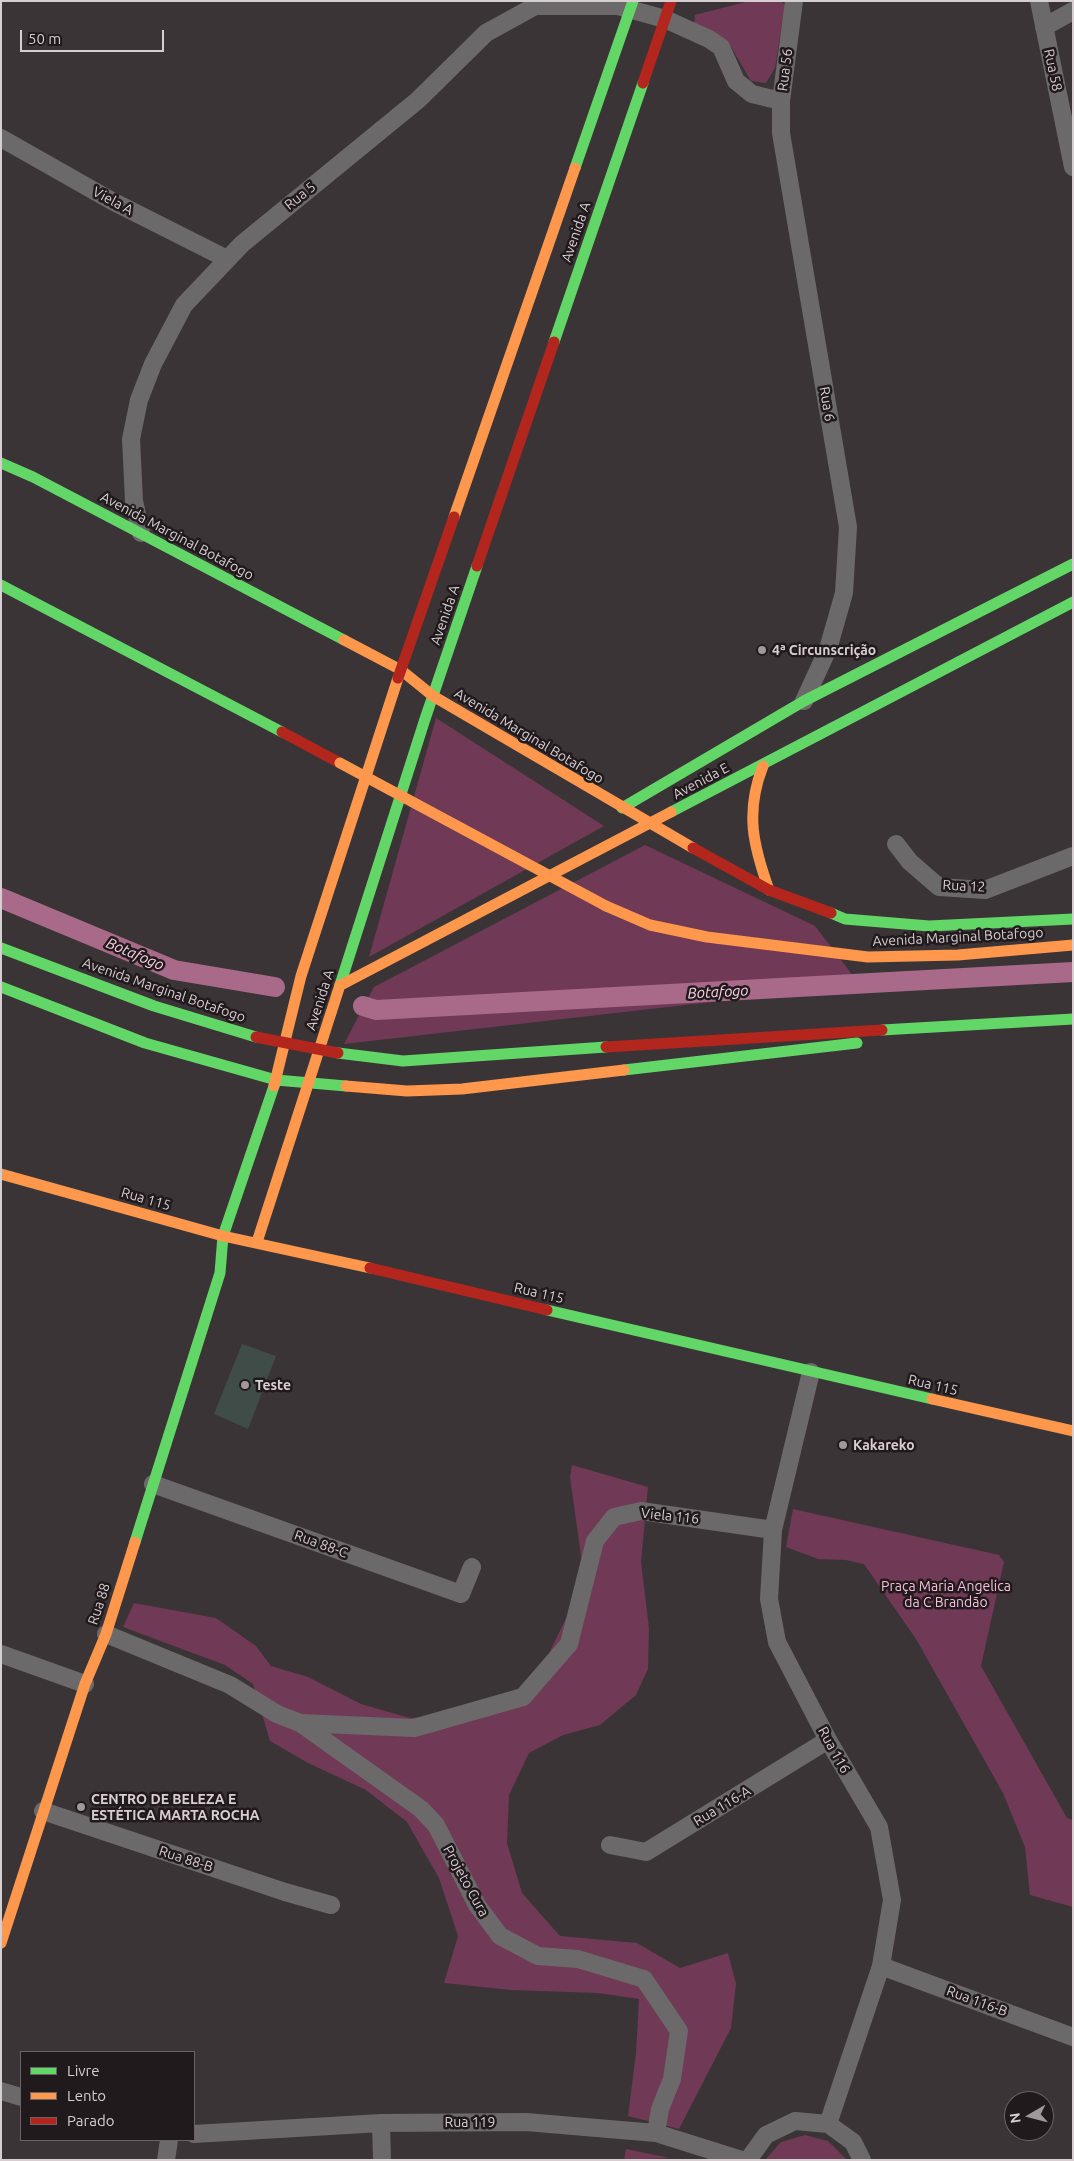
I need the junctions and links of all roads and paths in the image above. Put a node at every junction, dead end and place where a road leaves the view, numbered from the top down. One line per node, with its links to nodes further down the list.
1 (670, 1): 4 (street); 6 (main road, Avenida A)
2 (794, 1): 8 (street, Rua 56)
3 (1039, 1): 7 (street, Rua 58)
4 (631, 6): 6 (street, Rua 56); 11 (street, Rua 5); 17 (main road, Avenida A)
5 (1073, 11): 7 (street)
6 (665, 20): 8 (street, Rua 56); 18 (main road, Avenida A)
7 (1044, 28): 10 (street, Rua 58)
8 (781, 102): 19 (street, Rua 6)
9 (1, 138): 11 (street, Viela A)
10 (1073, 167)
11 (227, 259): 13 (street, Rua 5)
12 (1, 463): 13 (main road, Avenida Marginal Botafogo)
13 (141, 534): 17 (main road, Avenida Marginal Botafogo)
14 (1073, 564): 19 (main road, Avenida E)
15 (1, 585): 27 (main road, Avenida Marginal Botafogo, bridge)
16 (1073, 602): 20 (main road, Avenida E)
17 (401, 670): 18 (main road, Avenida Marginal Botafogo); 32 (main road, Avenida A)
18 (433, 696): 21 (main road, Avenida Marginal Botafogo); 29 (main road, Avenida A)
19 (804, 700): 21 (main road, Avenida E)
20 (763, 766): 22 (main road, Avenida E); 25 (main road)
21 (622, 808): 22 (main road, Avenida Marginal Botafogo)
22 (651, 824): 25 (main road, Avenida Marginal Botafogo); 29 (main road, Avenida E)
23 (896, 844): 24 (street, Rua 12)
24 (1073, 856)
25 (769, 890): 26 (main road, Avenida Marginal Botafogo)
26 (1073, 919)
27 (1073, 945)
28 (1, 948): 31 (main road, Avenida Marginal Botafogo, bridge)
29 (341, 985): 33 (main road, Avenida A)
30 (1, 987): 32 (main road, Avenida Marginal Botafogo)
31 (1071, 1019): 33 (main road, Avenida Marginal Botafogo)
32 (276, 1080): 33 (main road, Avenida Marginal Botafogo); 35 (main road, Avenida A)
33 (308, 1082): 36 (main road, Avenida A)
34 (1, 1174): 35 (main road, Rua 115)
35 (223, 1236): 36 (main road, Rua 115); 37 (main road, Rua 88)
36 (257, 1242): 37 (main road); 38 (main road, Rua 115)
37 (220, 1273): 40 (main road, Rua 88)
38 (811, 1372): 39 (main road, Rua 115); 41 (street, Rua 116)
39 (1073, 1431)
40 (153, 1484): 42 (street, Rua 88-C); 43 (main road, Rua 88)
41 (773, 1530): 44 (street, Viela 116); 48 (street, Rua 116)
42 (472, 1567)
43 (106, 1634): 46 (main road, Rua 88); 47 (street, Projeto Cura)
44 (569, 1644): 47 (street, Projeto Cura)
45 (1, 1654): 46 (street)
46 (85, 1684): 49 (main road, Rua 88)
47 (300, 1723): 59 (street, Projeto Cura)
48 (828, 1740): 50 (street, Rua 116-A); 53 (street, Rua 116)
49 (43, 1811): 51 (street, Rua 88-B); 52 (main road, Rua 88)
50 (610, 1845)
51 (331, 1905)
52 (1, 1943)
53 (881, 1966): 54 (street, Rua 116-B); 58 (street, Rua 116)
54 (1073, 2037)
55 (1, 2091): 56 (street)
56 (20, 2096)
57 (381, 2123): 59 (street, Rua 119); 60 (street, Rua 119); 63 (street)
58 (828, 2124): 65 (street); 66 (street)
59 (656, 2133): 64 (street, Rua 119)
60 (195, 2134)
61 (169, 2141): 62 (street)
62 (166, 2160)
63 (382, 2160)
64 (742, 2160)
65 (748, 2160)
66 (862, 2160)

